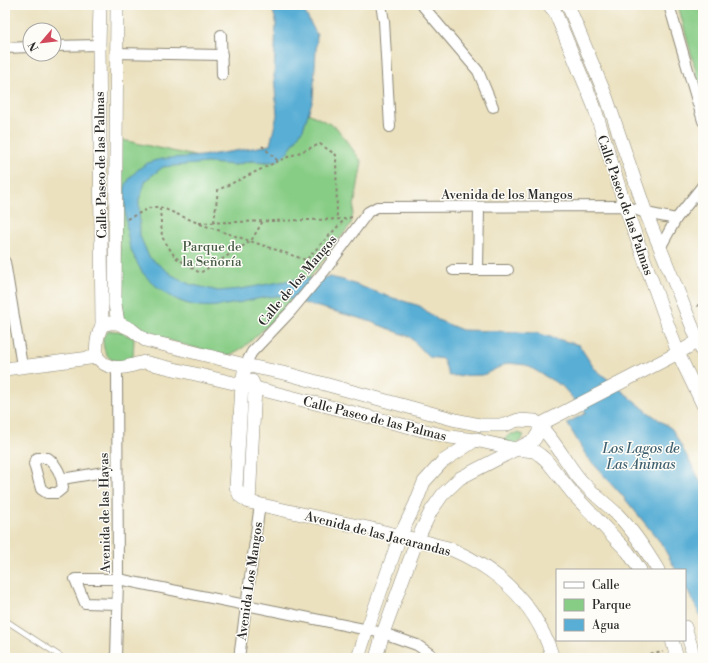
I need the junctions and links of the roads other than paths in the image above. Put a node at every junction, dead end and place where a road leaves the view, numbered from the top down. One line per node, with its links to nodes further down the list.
1 (100, 5): 9 (street, Calle Paseo de las Palmas)
2 (117, 5): 13 (street, Calle Paseo de las Palmas)
3 (381, 5): 20 (street)
4 (422, 5): 18 (street)
5 (549, 5): 22 (street, Calle Paseo de las Palmas)
6 (568, 5): 25 (street, Calle Paseo de las Palmas)
7 (669, 5): 19 (street)
8 (221, 35): 14 (street)
9 (99, 45): 10 (street); 16 (street, Calle Paseo de las Palmas)
10 (62, 46)
11 (22, 47): 12 (street)
12 (5, 48)
13 (116, 53): 14 (street); 17 (street, Calle Paseo de las Palmas)
14 (222, 55): 15 (street)
15 (222, 74)
16 (99, 87): 17 (street); 33 (street, Calle Paseo de las Palmas)
17 (116, 87): 32 (street, Calle Paseo de las Palmas)
18 (493, 107)
19 (703, 121)
20 (390, 127)
21 (703, 186): 26 (street)
22 (625, 206): 23 (street, Avenida de los Mangos); 25 (street, Avenida de los Mangos); 35 (street, Calle Paseo de las Palmas)
23 (479, 208): 24 (street, Avenida de los Mangos); 30 (street)
24 (368, 212): 37 (street, Calle de los Mangos)
25 (646, 213): 26 (street, Avenida de los Mangos); 27 (street, Calle Paseo de las Palmas)
26 (676, 219): 27 (street)
27 (660, 248): 34 (street, Calle Paseo de las Palmas)
28 (5, 262): 38 (street)
29 (453, 270): 30 (street)
30 (478, 270): 31 (street)
31 (508, 270)
32 (118, 323): 33 (street); 37 (street, Calle Paseo de las Palmas)
33 (102, 325): 36 (street, Calle Paseo de las Palmas)
34 (700, 347): 35 (street)
35 (678, 353): 43 (street, Calle Paseo de las Palmas); 45 (street)
36 (97, 357): 38 (street); 39 (street)
37 (245, 365): 41 (street, Avenida Los Mangos); 42 (street, Avenida Los Mangos); 44 (street, Calle Paseo de las Palmas)
38 (22, 366): 40 (street)
39 (117, 367): 41 (street, Calle Paseo de las Palmas); 48 (street, Avenida de las Hayas)
40 (5, 369)
41 (242, 385): 42 (street, Calle Paseo de las Palmas); 50 (street, Avenida Los Mangos)
42 (255, 388): 46 (street, Calle Paseo de las Palmas); 50 (street, Avenida Los Mangos)
43 (703, 405)
44 (505, 425): 45 (street, Calle Paseo de las Palmas); 46 (street)
45 (539, 425): 47 (street); 54 (street)
46 (475, 440): 47 (street, Calle Paseo de las Palmas); 51 (street)
47 (516, 450): 52 (street); 53 (street, Calle Paseo de las Palmas)
48 (116, 470): 49 (street); 55 (street, Avenida de las Hayas)
49 (62, 479)
50 (254, 503): 51 (street, Avenida de las Jacarandas); 57 (street, Avenida Los Mangos)
51 (400, 536): 52 (street, Avenida de las Jacarandas); 59 (street)
52 (417, 540): 61 (street); 68 (street, Avenida de las Jacarandas)
53 (639, 569)
54 (657, 569)
55 (118, 579): 56 (street, Avenida de las Hayas); 56 (street); 57 (street)
56 (117, 604): 63 (street, Avenida de las Hayas)
57 (246, 606): 59 (street); 64 (street, Avenida Los Mangos)
58 (5, 620): 62 (lane)
59 (367, 630): 61 (street); 65 (street)
60 (686, 630): 69 (street)
61 (383, 633): 66 (street); 67 (street)
62 (63, 658)
63 (116, 658)
64 (239, 658)
65 (358, 658)
66 (376, 658)
67 (436, 658)
68 (553, 658)
69 (693, 658)

